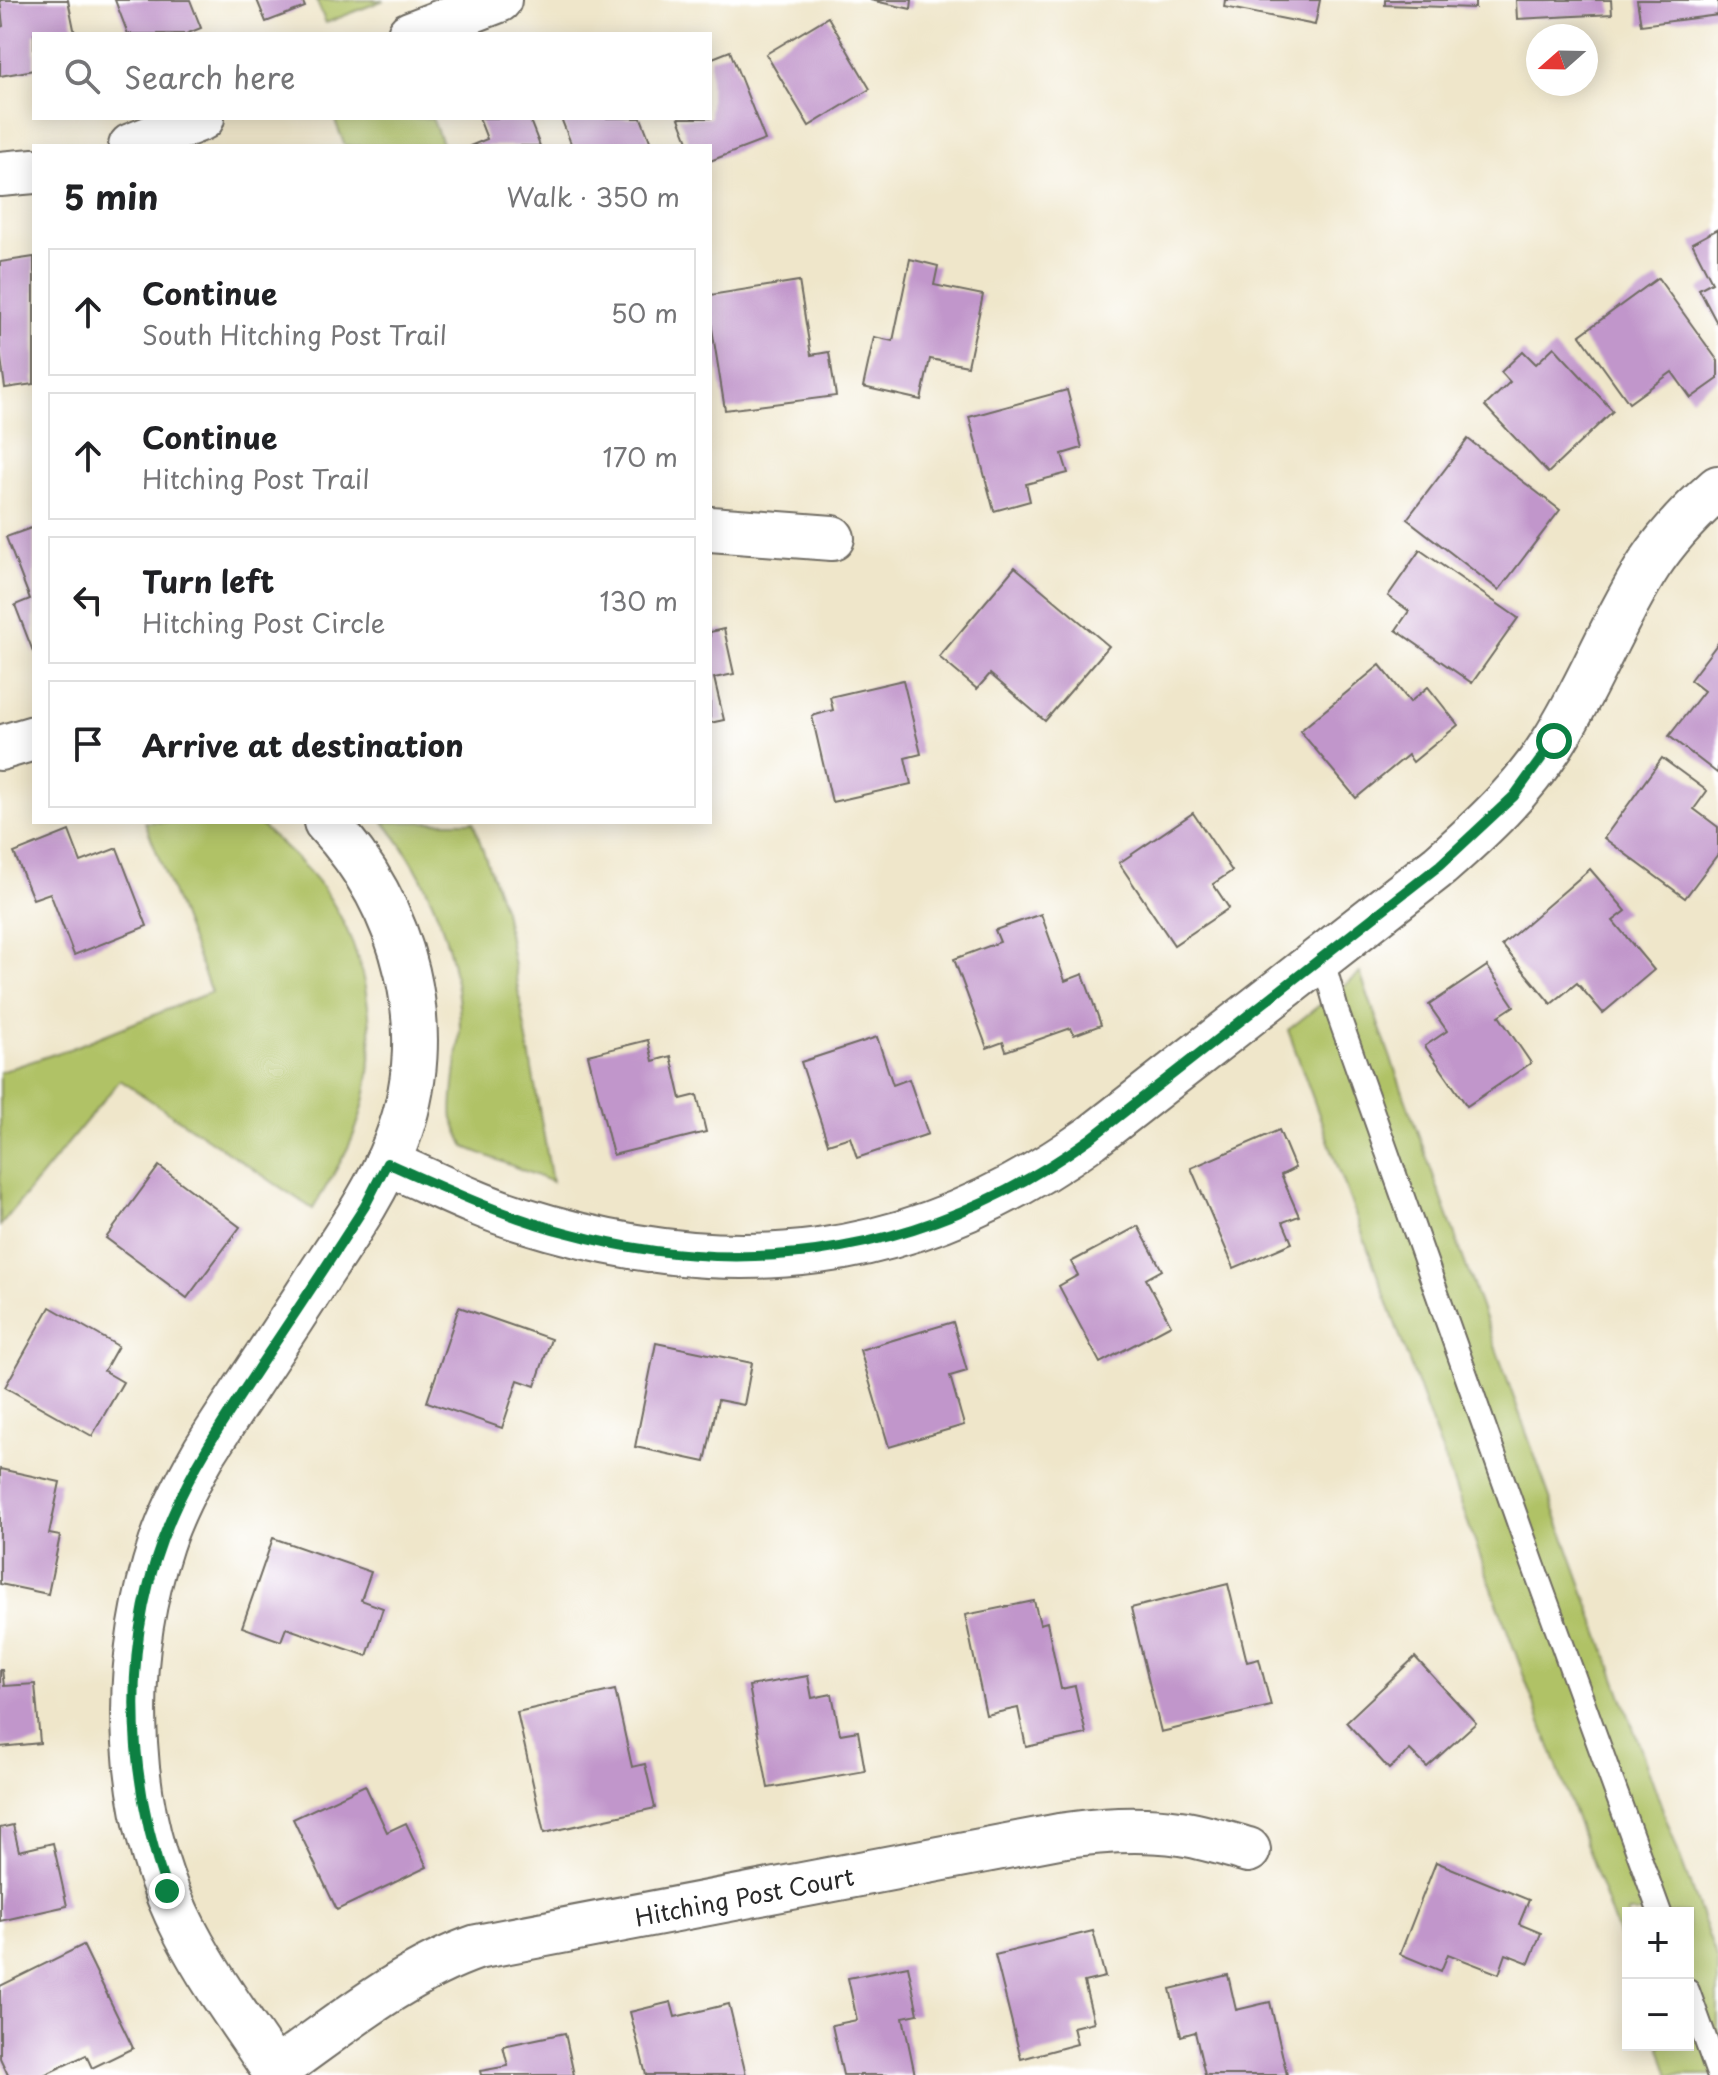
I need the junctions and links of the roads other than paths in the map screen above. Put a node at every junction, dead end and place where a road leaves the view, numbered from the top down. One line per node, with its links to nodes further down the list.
1 (499, 0): 2 (street)
2 (415, 32)
3 (197, 120): 4 (street)
4 (136, 144)
5 (32, 171): 6 (street)
6 (0, 174)
7 (1718, 488): 13 (street)
8 (712, 529): 9 (street)
9 (832, 538)
10 (32, 739): 11 (street)
11 (0, 748)
12 (328, 824): 14 (street)
13 (1322, 957): 14 (street); 16 (lane)
14 (387, 1163): 18 (street)
15 (1248, 1850): 18 (street, Hitching Post Court)
16 (1658, 1907)
17 (1694, 2008): 19 (lane)
18 (276, 2073)
19 (1718, 2074)

